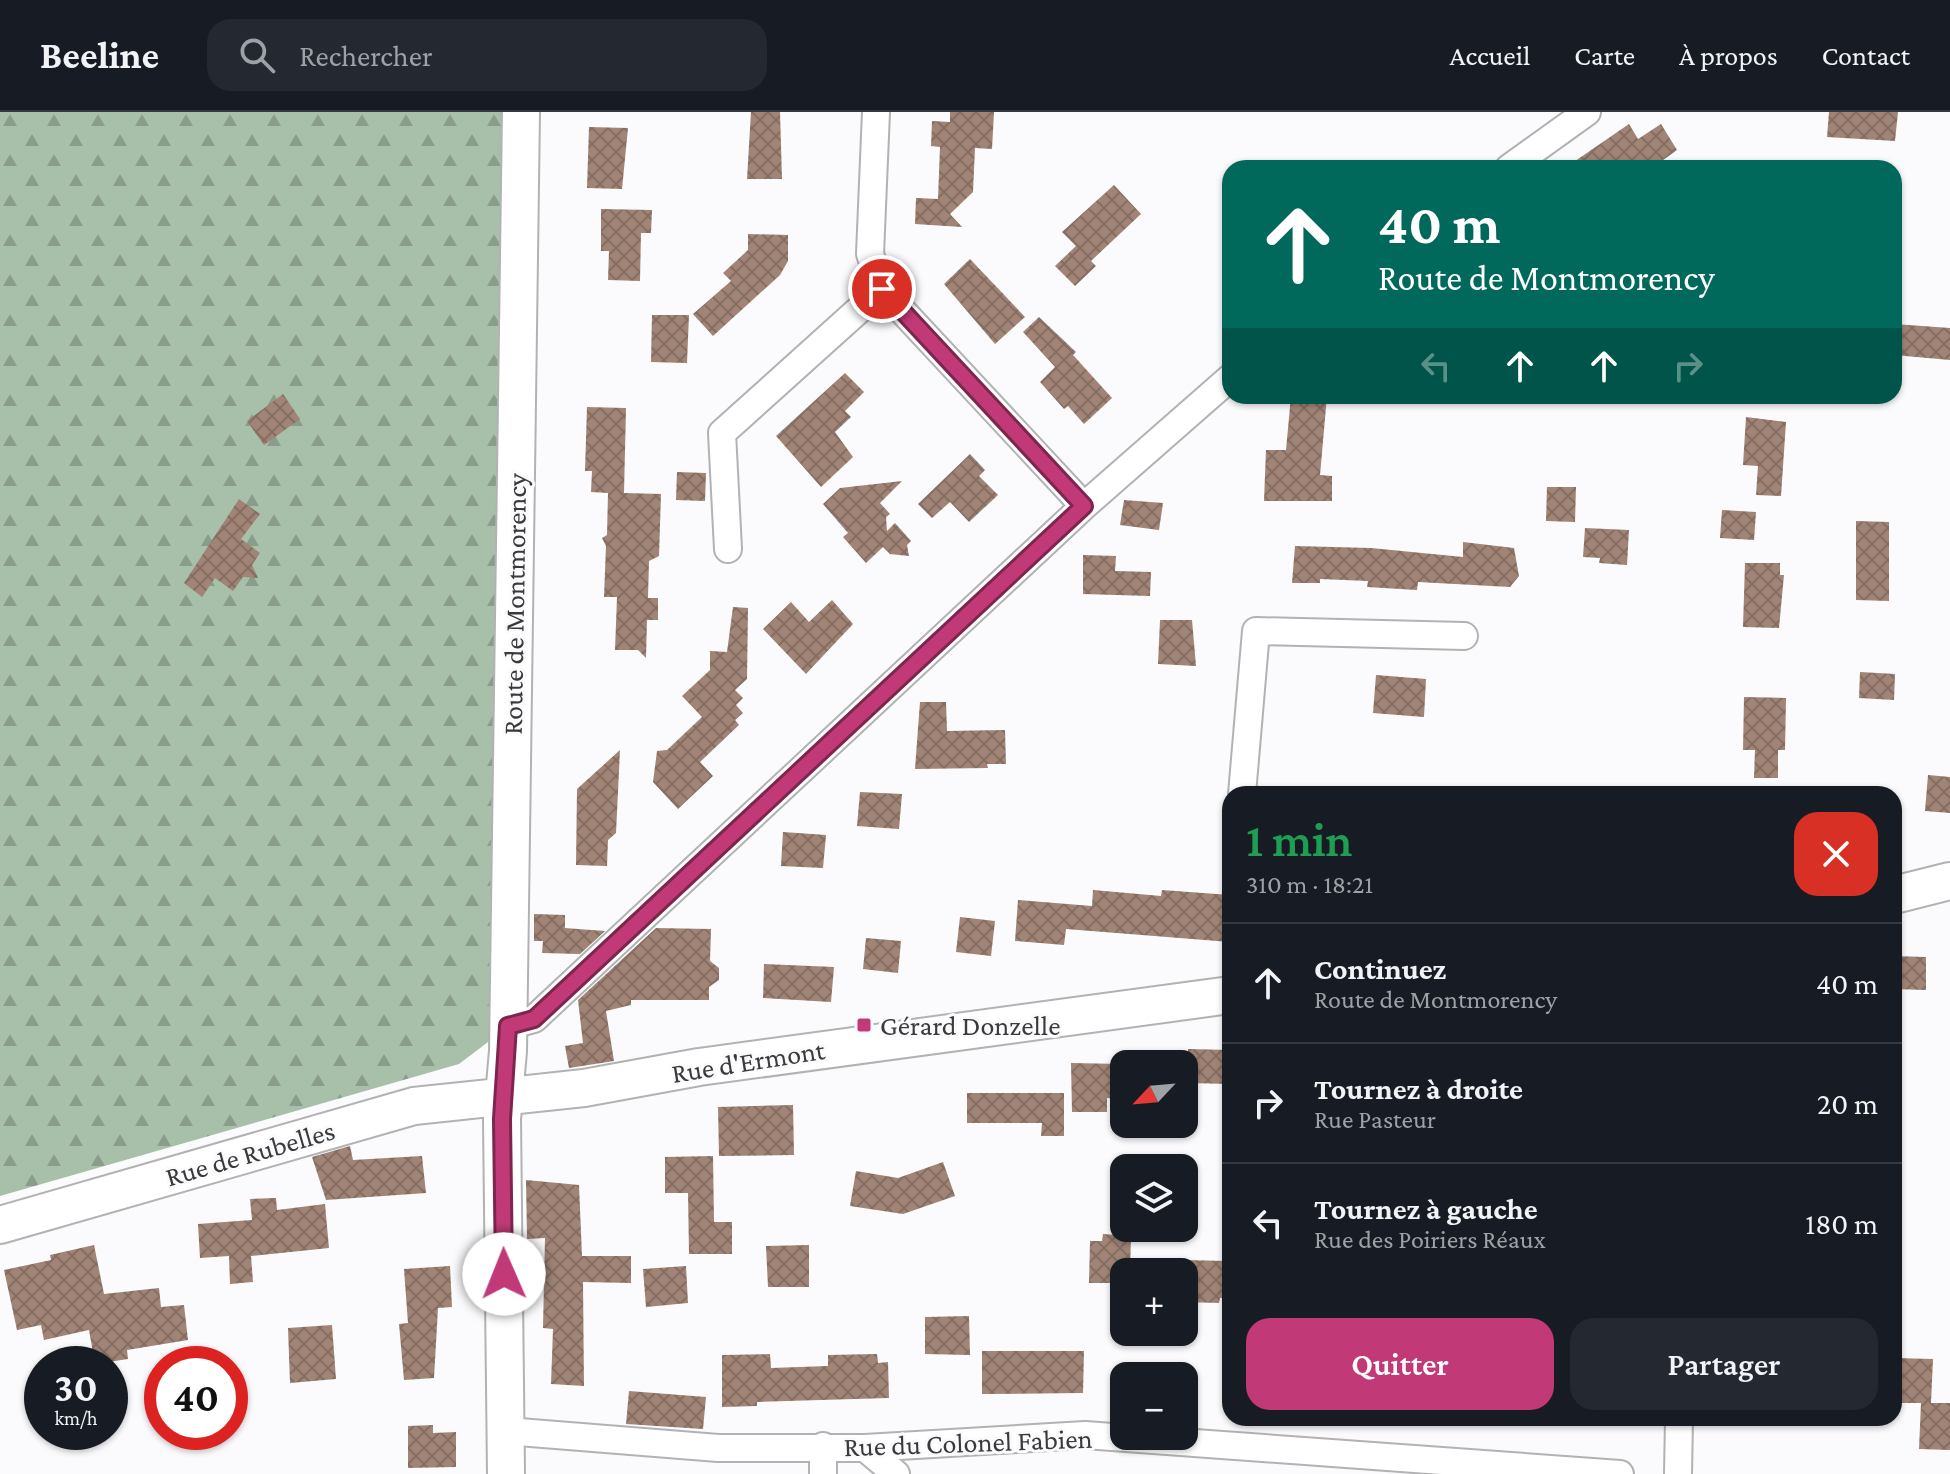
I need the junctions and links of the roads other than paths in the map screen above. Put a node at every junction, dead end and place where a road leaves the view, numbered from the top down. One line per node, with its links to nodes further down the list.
1 (521, 112): 14 (street, Route de Montmorency)
2 (876, 112): 5 (street)
3 (1587, 112): 4 (street)
4 (1520, 160)
5 (882, 289): 7 (street); 8 (street)
6 (1222, 385): 7 (street)
7 (1084, 506): 14 (street)
8 (728, 549)
9 (1464, 636): 10 (street)
10 (1243, 786)
11 (1950, 881): 12 (street)
12 (1902, 893)
13 (1222, 996): 15 (street, Rue d'Ermont)
14 (508, 1026): 15 (street, Route de Montmorency)
15 (504, 1095): 16 (street, Rue de Rubelles); 18 (street, Route de Montmorency)
16 (0, 1225)
17 (1679, 1426): 25 (street)
18 (506, 1431): 19 (street, Rue du Colonel Fabien); 21 (street, Route de Montmorency)
19 (823, 1446): 20 (street, Rue du Colonel Fabien); 22 (street)
20 (865, 1448): 23 (street); 24 (street, Rue du Colonel Fabien)
21 (506, 1474)
22 (823, 1474)
23 (896, 1474)
24 (1620, 1474)
25 (1678, 1474)

